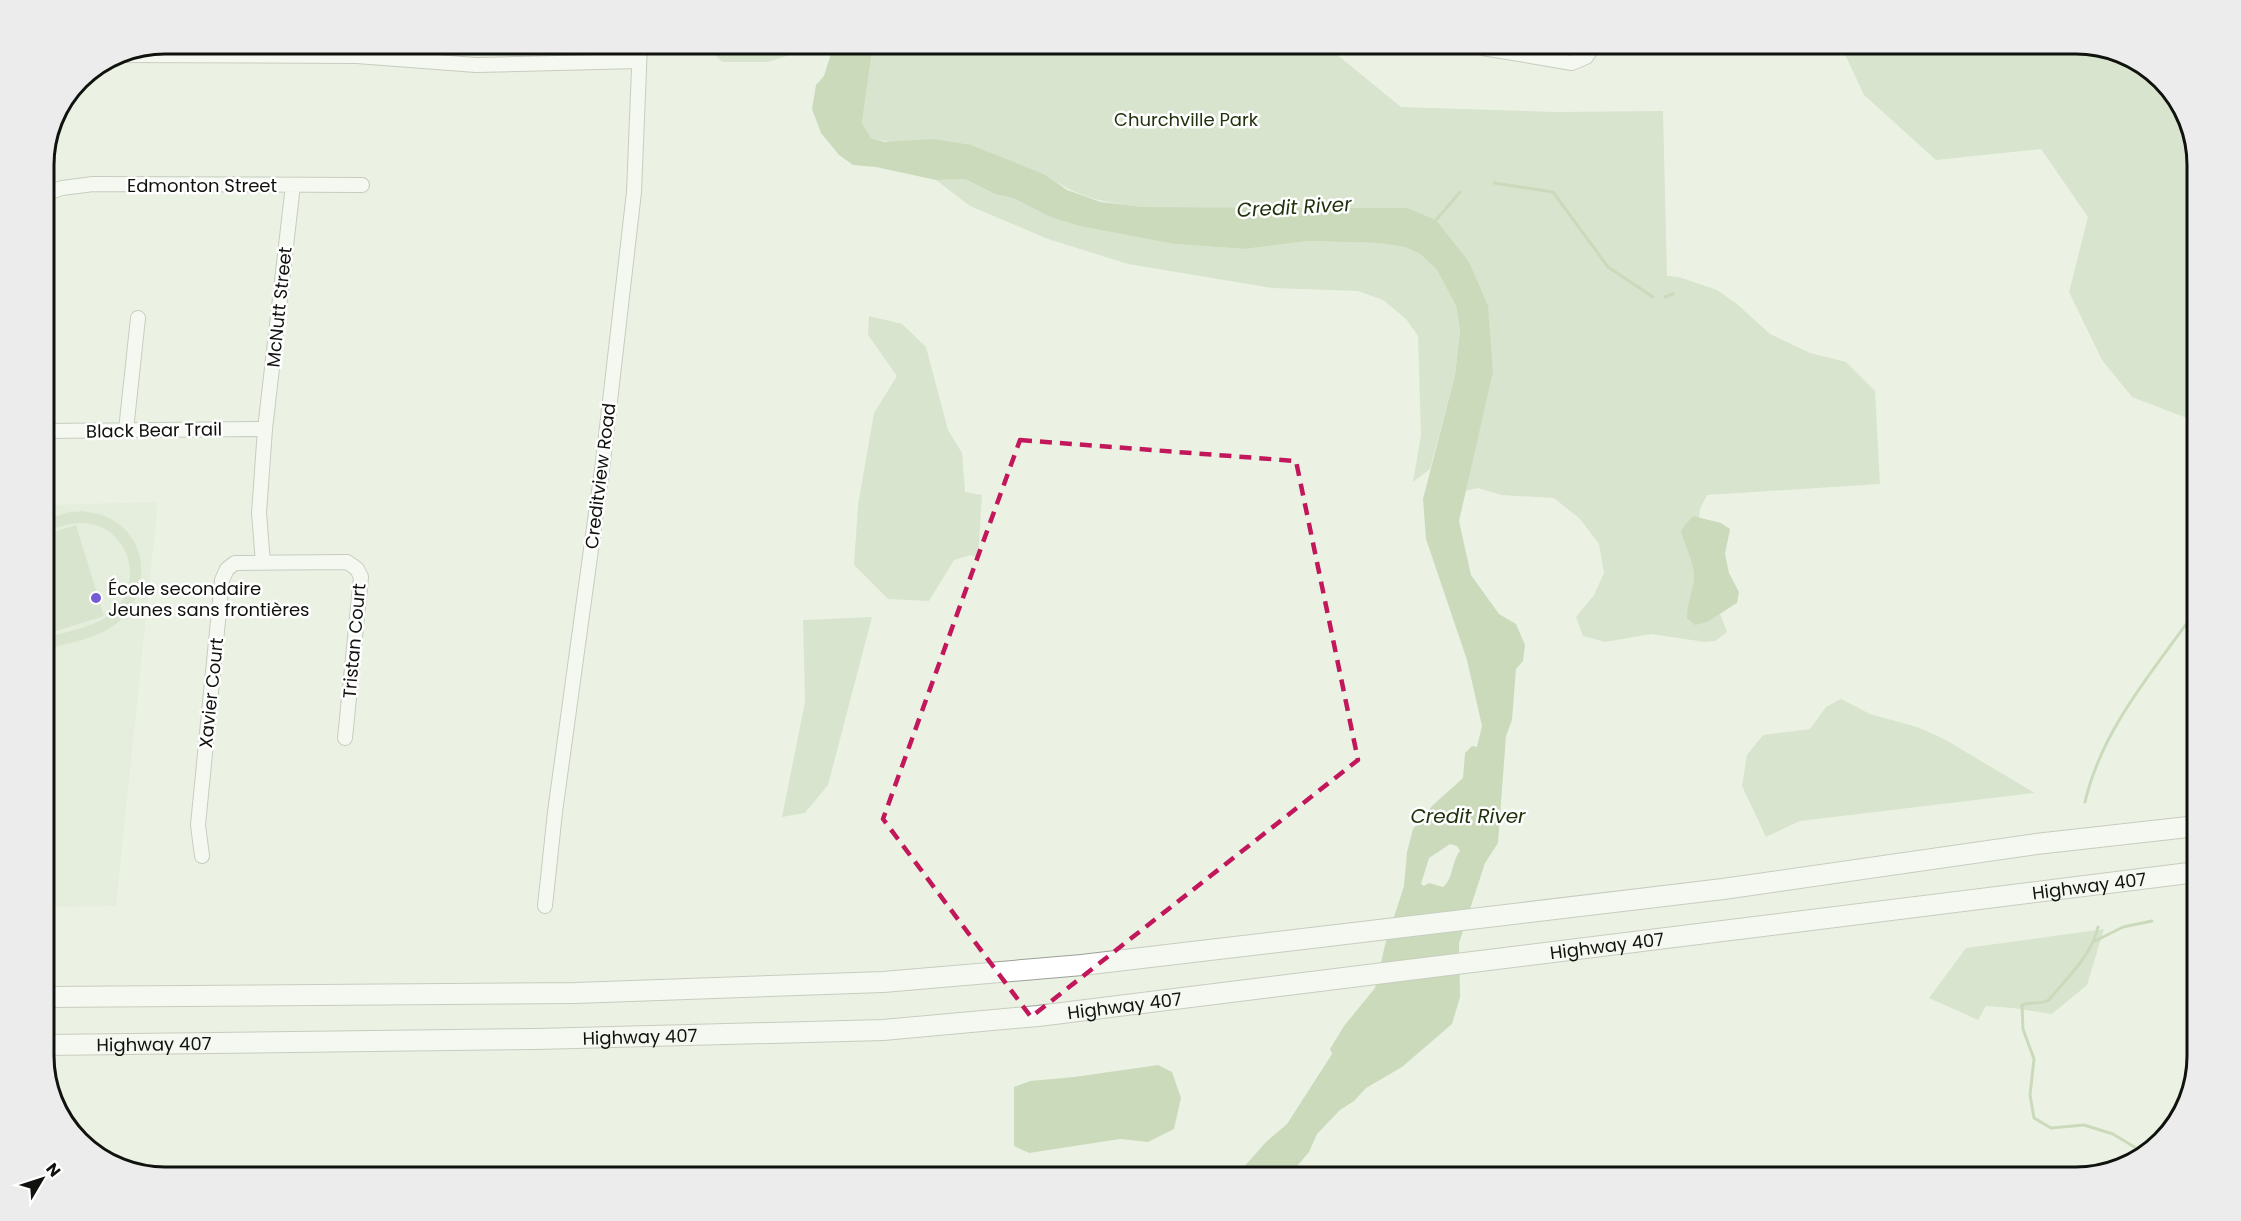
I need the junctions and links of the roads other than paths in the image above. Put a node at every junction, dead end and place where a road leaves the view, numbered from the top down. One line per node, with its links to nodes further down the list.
1 (639, 54): 5 (street, Creditview Road)
2 (1519, 54): 3 (street)
3 (1588, 54)
4 (150, 55): 5 (street)
5 (638, 61): 18 (street, Creditview Road)
6 (293, 185): 7 (street, Edmonton Street); 8 (street, Edmonton Street); 10 (street, McNutt Street)
7 (362, 185)
8 (54, 191)
9 (138, 318): 11 (street)
10 (265, 429): 11 (street, Black Bear Trail); 13 (street, McNutt Street)
11 (126, 430): 12 (street, Black Bear Trail)
12 (54, 432)
13 (263, 563): 14 (street, Tristan Court); 16 (street, Xavier Court)
14 (345, 738)
15 (2187, 827): 19 (highway)
16 (202, 856)
17 (2187, 873): 20 (highway, Highway 407)
18 (545, 906)
19 (54, 997)
20 (54, 1045)

